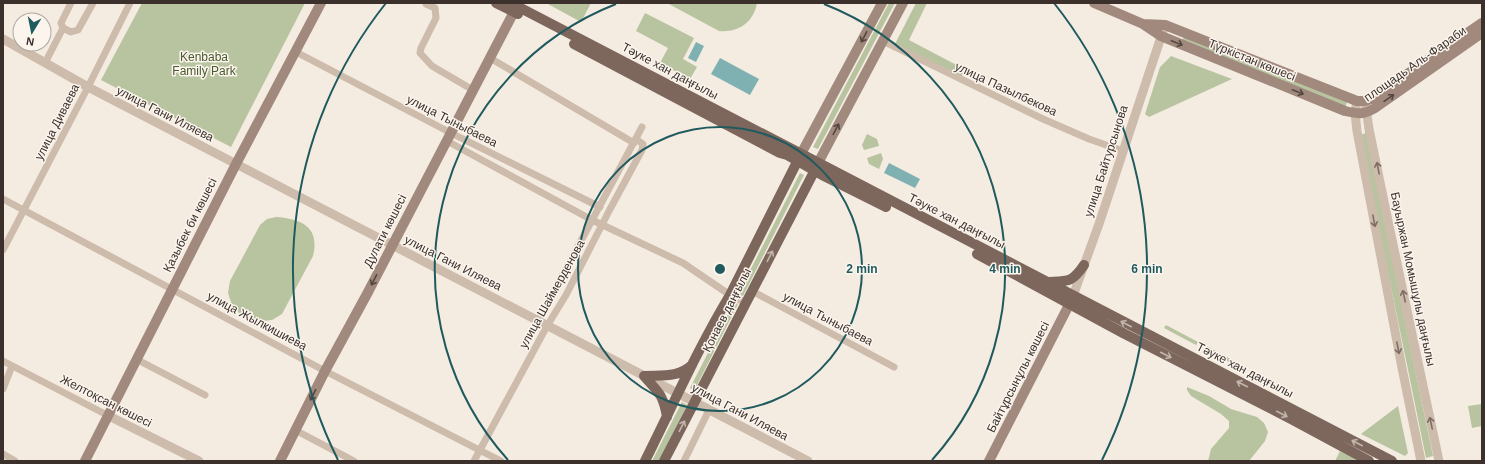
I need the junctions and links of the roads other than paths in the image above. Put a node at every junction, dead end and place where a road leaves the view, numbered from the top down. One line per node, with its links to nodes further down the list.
1 (71, 3): 14 (street)
2 (93, 3): 14 (street)
3 (321, 3): 19 (main road, Қазыбек би көшесі)
4 (496, 3): 10 (main road, Тәуке хан даңғылы)
5 (882, 3): 32 (main road, one-way to 32)
6 (903, 3): 18 (main road, Қонаев даңғылы)
7 (1094, 3): 12 (main road, Түркістан көшесі)
8 (127, 4): 22 (street, улица Диваева)
9 (426, 4): 23 (street)
10 (514, 7): 20 (main road, Дулати көшесі); 31 (main road, Тәуке хан даңғылы); 32 (main road, Тәуке хан даңғылы)
11 (1482, 23): 24 (main road, площадь Аль-Фараби)
12 (1143, 24): 13 (main road, Түркістан көшесі); 16 (main road, Түркістан көшесі)
13 (1165, 24): 16 (street, улица Байтурсынова); 24 (main road, Түркістан көшесі)
14 (62, 28): 21 (street)
15 (1482, 33): 25 (main road, площадь Аль-Фараби, one-way to 15)
16 (1161, 36): 26 (main road, Түркістан көшесі, one-way to 26); 30 (street, улица Байтурсынова)
17 (3, 39): 21 (street, улица Гани Иляева)
18 (883, 42): 30 (street, улица Пазылбекова); 34 (main road, Қонаев даңғылы, one-way to 18)
19 (296, 52): 28 (street, улица Тыныбаева); 33 (main road, Қазыбек би көшесі)
20 (490, 58): 23 (main road, Дулати көшесі); 29 (street)
21 (45, 63): 22 (street, улица Гани Иляева)
22 (88, 87): 33 (street, улица Гани Иляева); 38 (street, улица Диваева)
23 (473, 90): 28 (main road, Дулати көшесі)
24 (1361, 101): 25 (street, Бауыржан Момышұлы даңғылы); 26 (street, площадь Аль-Фараби)
25 (1366, 113): 26 (main road, площадь Аль-Фараби); 84 (street, Бауыржан Момышұлы даңғылы, one-way to 25)
26 (1355, 114): 83 (street, one-way to 83)
27 (642, 127): 29 (street, улица Шаймерденова)
28 (449, 137): 37 (street, улица Тыныбаева); 39 (street, улица Тыныбаева); 41 (main road, Дулати көшесі)
29 (635, 141): 37 (street, улица Шаймерденова); 40 (street, улица Шаймерденова)
30 (1123, 151): 43 (street, улица Байтурсынова)
31 (780, 153): 32 (main road, Тәуке хан даңғылы); 35 (main road)
32 (799, 157): 34 (main road, Тәуке хан даңғылы); 35 (main road, Қонаев даңғылы)
33 (236, 164): 41 (street, улица Гани Иляева); 45 (main road, Қазыбек би көшесі)
34 (816, 167): 44 (main road, Тәуке хан даңғылы); 46 (main road, Қонаев даңғылы, one-way to 34); 48 (main road, Тәуке хан даңғылы)
35 (788, 178): 47 (main road, Қонаев даңғылы)
36 (3, 198): 38 (street, улица Жылкишиева)
37 (600, 207): 39 (street, улица Шаймерденова)
38 (24, 210): 42 (street, улица Диваева); 45 (street, улица Жылкишиева)
39 (592, 220): 40 (street, улица Тыныбаева); 50 (street, улица Шаймерденова)
40 (602, 225): 47 (street, улица Тыныбаева); 51 (street, улица Шаймерденова)
41 (392, 246): 50 (street, улица Гани Иляева); 57 (main road, Дулати көшесі, one-way to 57)
42 (3, 250)
43 (1084, 265): 44 (main road); 48 (street, улица Байтурсынова)
44 (1046, 282): 48 (main road, Тәуке хан даңғылы)
45 (172, 288): 52 (main road, Қазыбек би көшесі); 57 (street, улица Жылкишиева)
46 (752, 291): 49 (main road, Қонаев даңғылы); 56 (street, улица Тыныбаева)
47 (730, 295): 49 (street, улица Тыныбаева); 55 (main road, Қонаев даңғылы)
48 (1072, 300): 80 (main road, Байтұрсынұлы көшесі); 81 (main road, Тәуке хан даңғылы, one-way to 81); 82 (main road, Тәуке хан даңғылы, one-way to 48)
49 (746, 303): 62 (main road, Қонаев даңғылы)
50 (538, 321): 51 (street, улица Гани Иляева)
51 (548, 326): 58 (street, улица Гани Иляева); 67 (street, улица Шаймерденова)
52 (136, 359): 61 (street); 64 (main road, Қазыбек би көшесі)
53 (3, 361): 54 (street, Желтоқсан көшесі)
54 (12, 366): 59 (street); 64 (street, Желтоқсан көшесі)
55 (692, 366): 58 (main road); 60 (main road, Қонаев даңғылы)
56 (894, 367)
57 (325, 371): 66 (main road, Дулати көшесі, one-way to 66); 67 (street, улица Жылкишиева)
58 (644, 376): 60 (street, улица Гани Иляева); 65 (main road)
59 (3, 389)
60 (679, 394): 62 (street, улица Гани Иляева); 65 (main road, Қонаев даңғылы)
61 (206, 395)
62 (694, 402): 63 (street, улица Гани Иляева); 77 (main road, Қонаев даңғылы, one-way to 62)
63 (709, 410): 78 (street); 79 (street, улица Гани Иляева)
64 (107, 415): 70 (main road, Қазыбек би көшесі); 71 (street, Желтоқсан көшесі)
65 (667, 417): 76 (main road, Қонаев даңғылы)
66 (296, 430): 72 (main road, Дулати көшесі); 73 (street)
67 (480, 449): 74 (street, улица Шаймерденова); 75 (street, улица Жылкишиева)
68 (3, 454): 69 (street)
69 (14, 461)
70 (85, 461)
71 (198, 461)
72 (280, 461)
73 (354, 461)
74 (474, 461)
75 (501, 461)
76 (645, 461)
77 (664, 461)
78 (684, 461)
79 (808, 461)
80 (989, 461)
81 (1369, 461)
82 (1392, 461)
83 (1421, 461)
84 (1440, 461)

